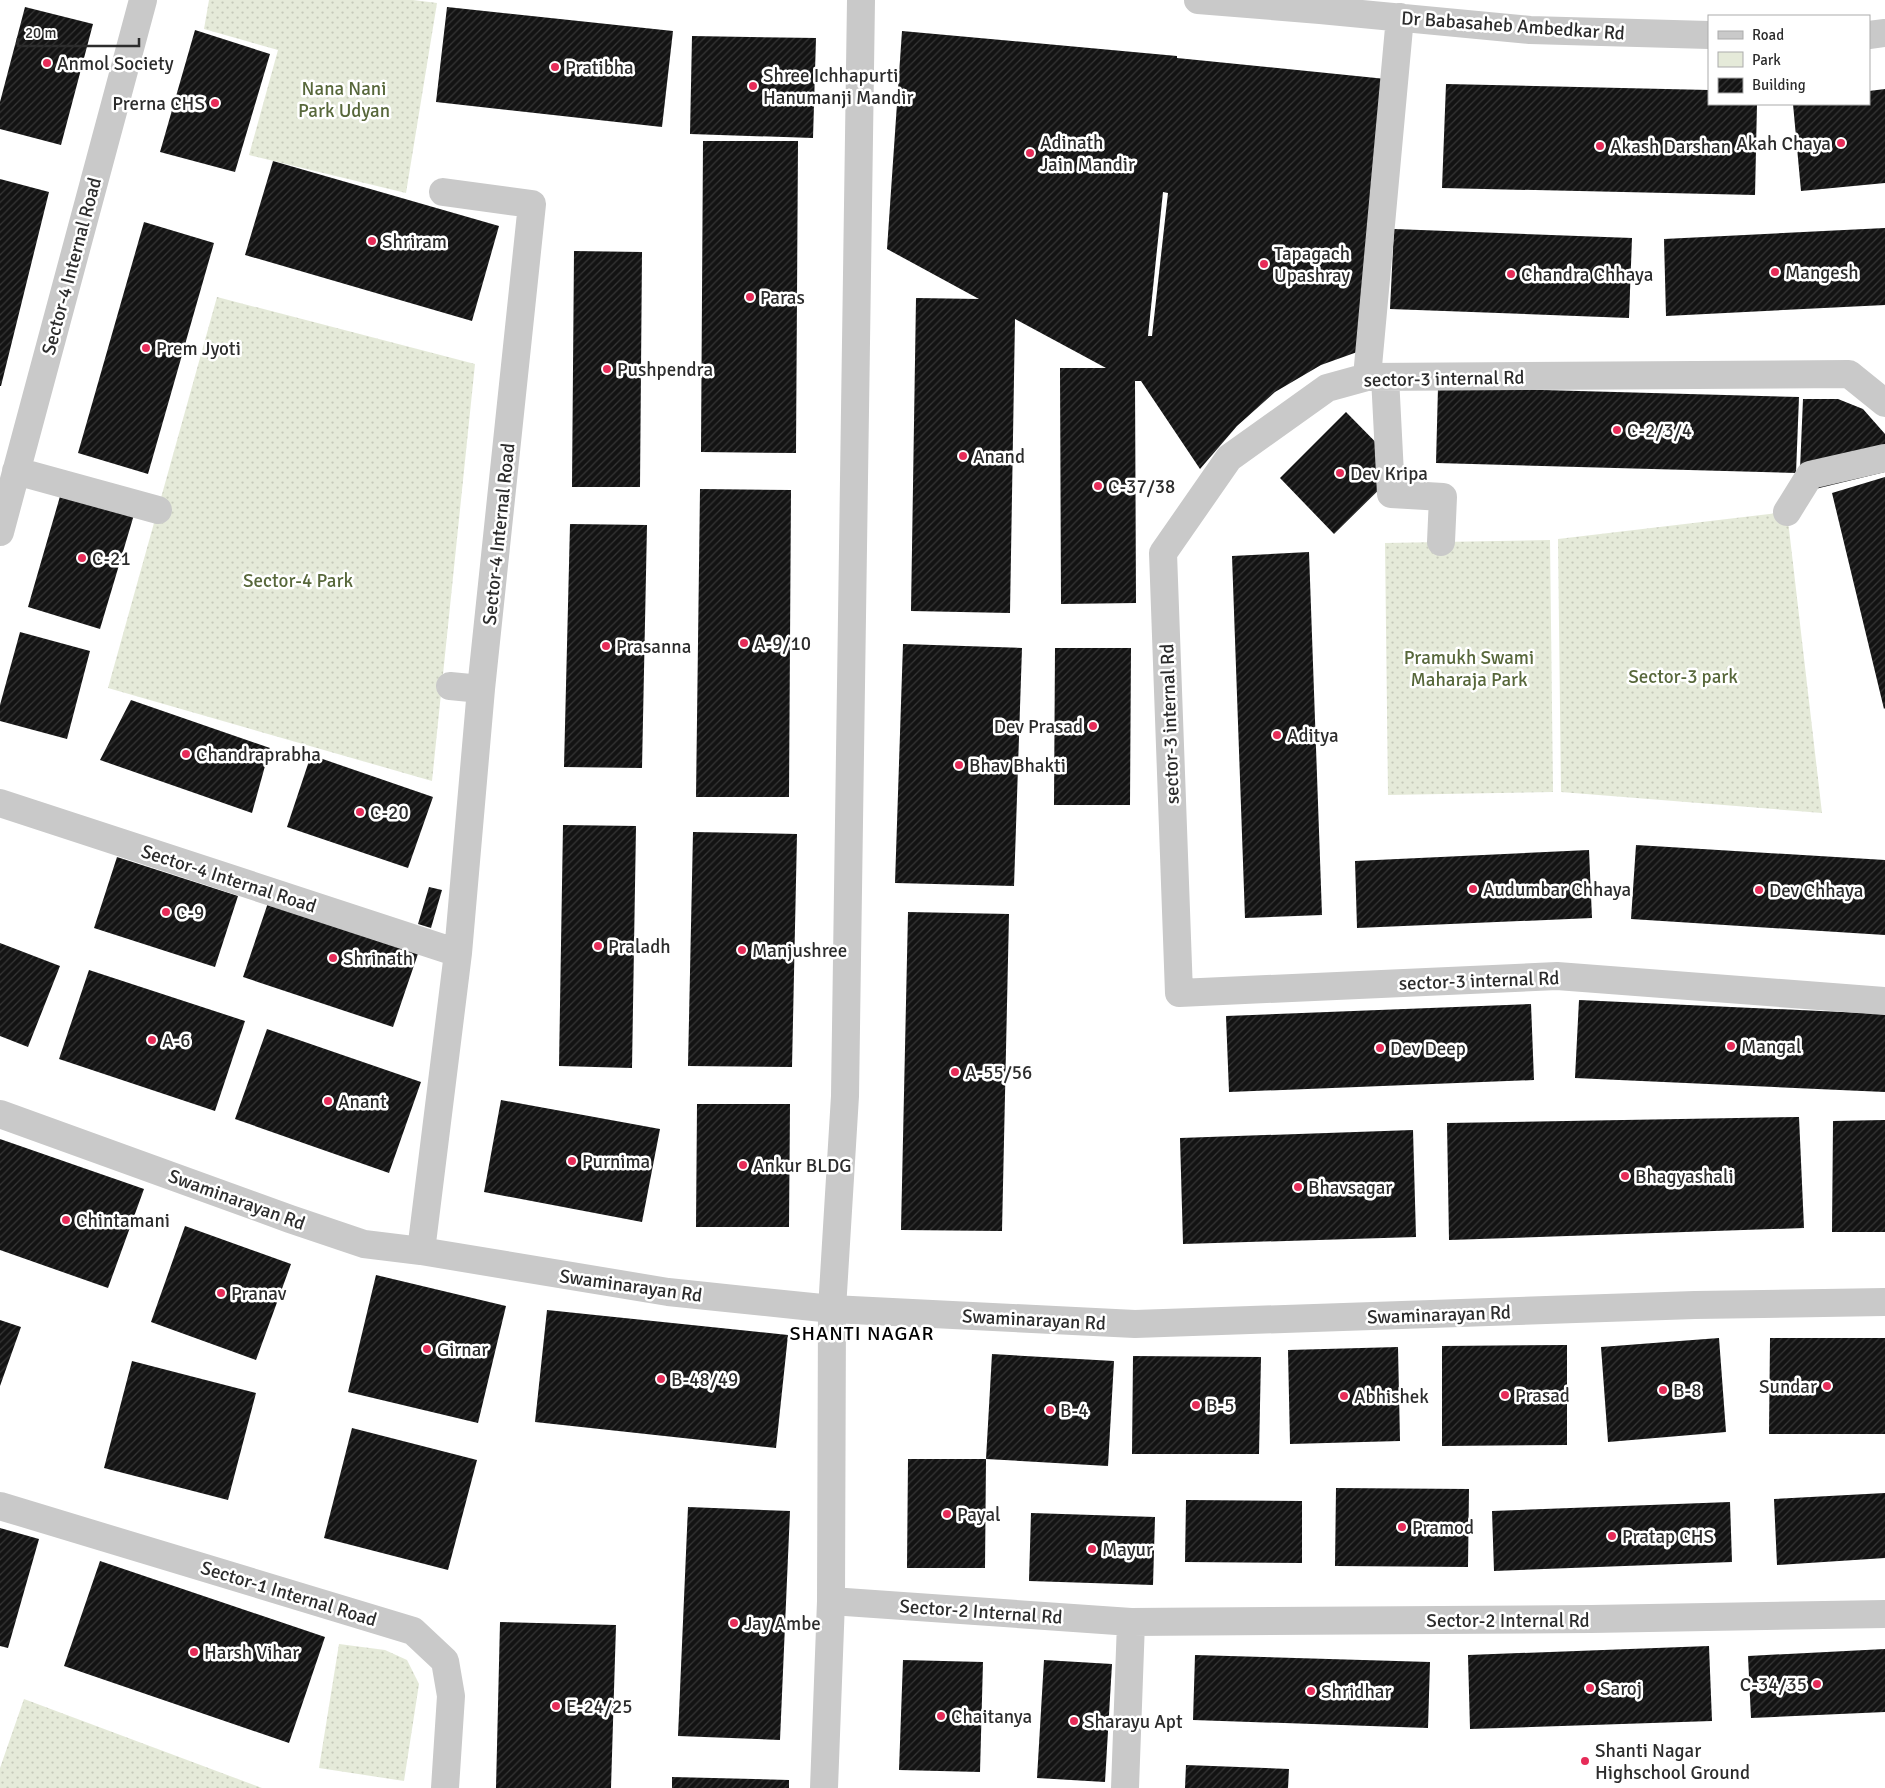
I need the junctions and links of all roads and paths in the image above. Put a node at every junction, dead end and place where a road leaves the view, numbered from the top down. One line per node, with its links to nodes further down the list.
1 (143, 0): 13 (street, Sector-4 Internal Road)
2 (860, 0): 26 (street)
3 (1198, 0): 4 (street, Dr Babasaheb Ambedkar Rd)
4 (1320, 5): 5 (street, Dr Babasaheb Ambedkar Rd)
5 (1400, 17): 7 (street, Dr Babasaheb Ambedkar Rd); 10 (street)
6 (1885, 33): 8 (street)
7 (1708, 35)
8 (1870, 35)
9 (443, 192): 19 (street, Sector-4 Internal Road)
10 (1376, 377): 11 (street, sector-3 internal Rd); 17 (street); 22 (street, sector-3 internal Rd)
11 (1885, 403)
12 (1885, 458): 15 (street)
13 (16, 471): 14 (street); 16 (street, Sector-4 Internal Road)
14 (158, 510)
15 (1787, 512)
16 (0, 532)
17 (1441, 542)
18 (450, 686): 19 (street)
19 (482, 689): 21 (street, Sector-4 Internal Road)
20 (0, 803): 21 (street, Sector-4 Internal Road)
21 (458, 954): 24 (street, Sector-4 Internal Road)
22 (1885, 1001)
23 (0, 1114): 24 (street, Swaminarayan Rd)
24 (421, 1251): 26 (street, Swaminarayan Rd)
25 (1885, 1302): 26 (street, Swaminarayan Rd)
26 (832, 1309): 28 (street)
27 (0, 1506): 31 (street, Sector-1 Internal Road)
28 (832, 1601): 30 (street, Sector-2 Internal Rd); 32 (street)
29 (1885, 1614): 30 (street, Sector-2 Internal Rd)
30 (1131, 1622): 33 (street)
31 (445, 1788)
32 (824, 1788)
33 (1126, 1788)

